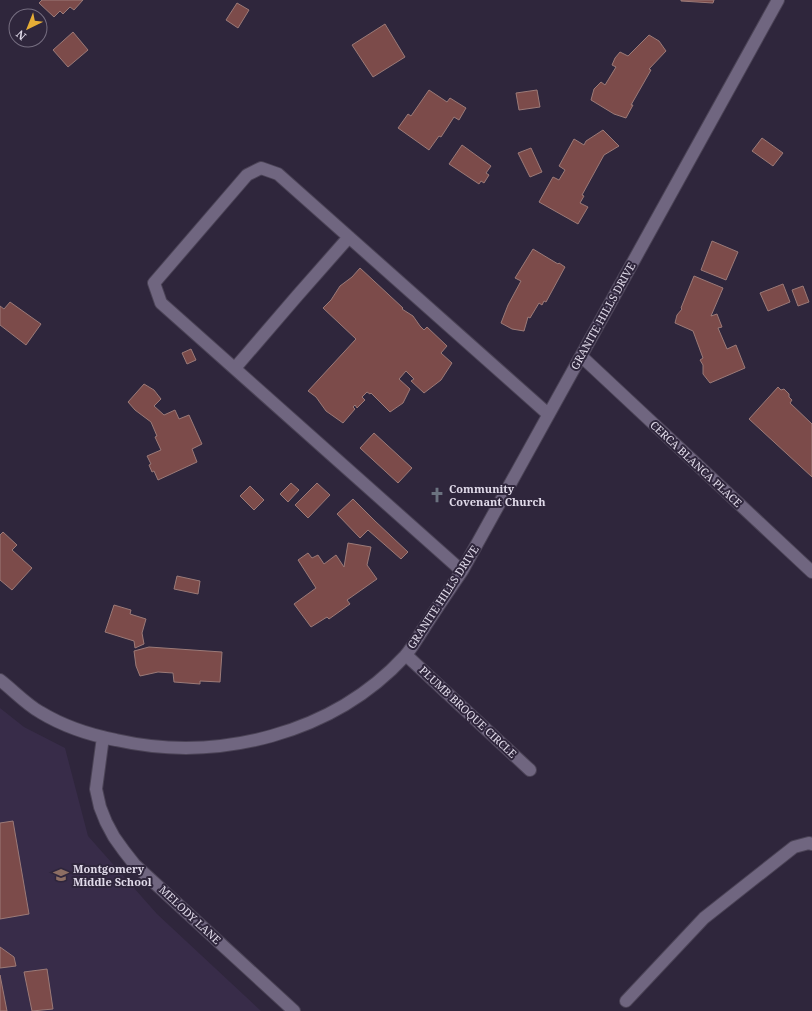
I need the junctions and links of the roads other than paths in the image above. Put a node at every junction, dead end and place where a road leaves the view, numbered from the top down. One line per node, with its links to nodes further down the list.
1 (778, 0): 3 (street, GRANITE HILLS DRIVE)
2 (349, 238): 4 (street); 4 (street); 5 (street)
3 (581, 356): 5 (street, GRANITE HILLS DRIVE); 7 (street, CERCA BLANCA PLACE)
4 (235, 368): 6 (street)
5 (548, 414): 6 (street, GRANITE HILLS DRIVE)
6 (462, 570): 8 (street, GRANITE HILLS DRIVE)
7 (812, 572)
8 (406, 655): 10 (street, GRANITE HILLS DRIVE); 11 (street, PLUMB BROQUE CIRCLE)
9 (0, 680): 10 (street, GRANITE HILLS DRIVE)
10 (103, 738): 14 (street, MELODY LANE)
11 (530, 770)
12 (812, 844): 13 (street)
13 (626, 1001)
14 (294, 1011)

